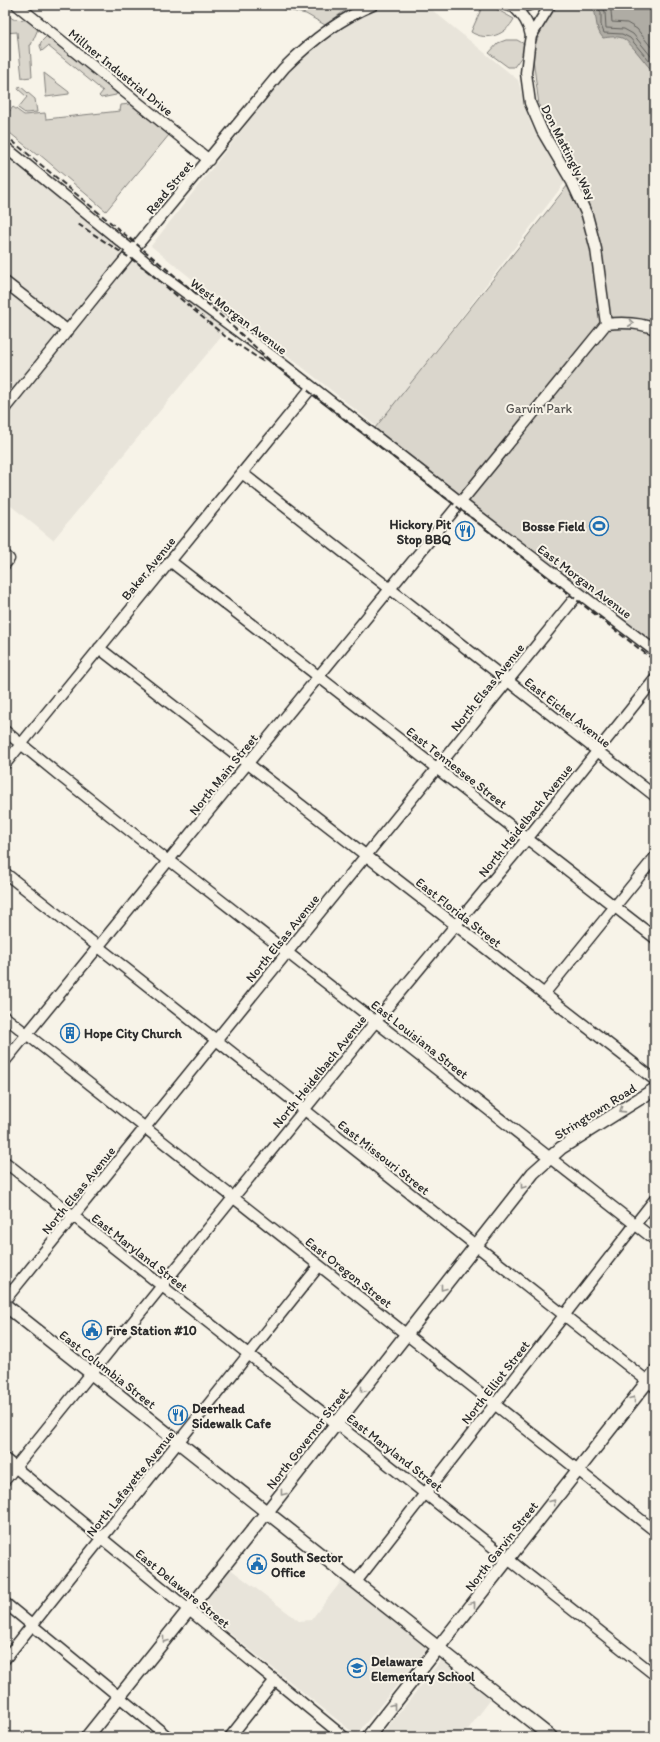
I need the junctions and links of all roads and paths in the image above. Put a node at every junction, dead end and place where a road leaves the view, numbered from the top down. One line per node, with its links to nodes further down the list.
1 (17, 5): 8 (street, Millner Industrial Drive)
2 (373, 5): 8 (street, Read Street)
3 (529, 5): 5 (street)
4 (550, 5): 6 (street, Don Mattingly Way)
5 (510, 6): 6 (street)
6 (531, 36): 11 (street, Don Mattingly Way)
7 (5, 147): 9 (street, West Morgan Avenue)
8 (209, 160): 9 (street, Read Street)
9 (133, 252): 13 (street, Read Street); 14 (street, West Morgan Avenue)
10 (5, 282): 13 (street)
11 (606, 324): 12 (street, one-way to 12); 17 (street)
12 (655, 329)
13 (68, 331): 15 (street, Read Street)
14 (312, 388): 16 (street, Baker Avenue); 17 (street, West Morgan Avenue)
15 (5, 408)
16 (242, 473): 19 (street, Baker Avenue); 21 (street, East Eichel Avenue)
17 (460, 502): 21 (street, North Main Street); 22 (street, East Morgan Avenue)
18 (5, 555): 20 (street)
19 (170, 561): 23 (street, Baker Avenue); 25 (street, East Tennessee Street)
20 (5, 564)
21 (390, 589): 25 (street, North Main Street); 27 (street, East Eichel Avenue)
22 (579, 593): 24 (street, East Morgan Avenue); 27 (street, North Elsas Avenue)
23 (100, 648): 29 (street, Baker Avenue); 31 (street, East Florida Street)
24 (655, 651)
25 (318, 676): 31 (street, North Main Street); 33 (street, East Tennessee Street)
26 (655, 679): 30 (street, North Heidelbach Avenue)
27 (508, 681): 30 (street, East Eichel Avenue); 33 (street, North Elsas Avenue)
28 (5, 731): 29 (street, East Louisiana Street)
29 (21, 744): 32 (street, Baker Avenue); 38 (street, East Louisiana Street)
30 (597, 750): 34 (street, East Eichel Avenue); 35 (street, North Heidelbach Avenue)
31 (247, 763): 36 (street, East Florida Street); 38 (street, North Main Street)
32 (5, 764)
33 (437, 768): 35 (street, East Tennessee Street); 36 (street, North Elsas Avenue)
34 (655, 796)
35 (527, 839): 40 (street, East Tennessee Street); 41 (street, North Heidelbach Avenue)
36 (366, 856): 41 (street, East Florida Street); 44 (street, North Elsas Avenue)
37 (655, 857): 40 (street)
38 (169, 860): 43 (street, North Main Street); 44 (street, East Louisiana Street)
39 (5, 873): 43 (street, East Missouri Street)
40 (615, 906): 42 (street, East Tennessee Street); 45 (street)
41 (455, 925): 45 (street, East Florida Street); 47 (street, North Heidelbach Avenue)
42 (655, 938)
43 (98, 948): 48 (street, North Main Street); 49 (street, East Missouri Street)
44 (287, 952): 47 (street, East Louisiana Street); 49 (street, North Elsas Avenue)
45 (544, 994): 51 (street, East Florida Street)
46 (5, 1017): 48 (street, East Oregon Street)
47 (376, 1021): 53 (street, North Heidelbach Avenue); 55 (street, East Louisiana Street)
48 (27, 1035): 50 (street, North Main Street); 54 (street, East Oregon Street)
49 (215, 1040): 53 (street, East Missouri Street); 54 (street, North Elsas Avenue)
50 (5, 1061)
51 (655, 1080)
52 (655, 1089): 55 (main road, Stringtown Road, one-way to 55)
53 (304, 1111): 57 (street, North Heidelbach Avenue); 62 (street, East Missouri Street)
54 (145, 1128): 57 (street, East Oregon Street); 59 (street, North Elsas Avenue)
55 (550, 1157): 60 (street, East Louisiana Street); 62 (main road, North Governor Street, one-way to 62)
56 (5, 1162): 59 (street, East Maryland Street)
57 (234, 1198): 63 (street, East Oregon Street); 64 (street, North Heidelbach Avenue)
58 (655, 1198): 60 (street, North Elliot Street)
59 (73, 1215): 64 (street, East Maryland Street); 65 (street, North Elsas Avenue)
60 (635, 1224): 61 (street, East Louisiana Street); 67 (street, North Elliot Street)
61 (655, 1240)
62 (476, 1246): 67 (street, East Missouri Street); 68 (main road, North Governor Street, one-way to 68)
63 (319, 1266): 68 (street, East Oregon Street); 69 (street, North Lafayette Avenue)
64 (162, 1285): 69 (street, East Maryland Street); 70 (street, North Heidelbach Avenue)
65 (5, 1300)
66 (5, 1305): 70 (main road, East Columbia Street)
67 (563, 1315): 71 (street, East Missouri Street); 72 (street, North Elliot Street)
68 (406, 1334): 72 (street, East Oregon Street); 73 (main road, North Governor Street, one-way to 73)
69 (248, 1353): 73 (street, East Maryland Street); 74 (street, North Lafayette Avenue)
70 (90, 1374): 74 (main road, East Columbia Street); 76 (street, North Heidelbach Avenue)
71 (652, 1380): 77 (main road, North Garvin Street, one-way to 71)
72 (494, 1404): 77 (street, East Oregon Street); 79 (street, North Elliot Street)
73 (337, 1423): 79 (street, East Maryland Street); 80 (main road, North Governor Street, one-way to 80)
74 (178, 1442): 80 (main road, East Columbia Street); 82 (street, North Lafayette Avenue)
75 (5, 1459): 76 (street, East Delaware Street)
76 (15, 1467): 78 (street, North Heidelbach Avenue); 82 (street, East Delaware Street)
77 (578, 1470): 81 (street, East Oregon Street); 83 (main road, North Garvin Street, one-way to 77)
78 (5, 1480)
79 (425, 1493): 83 (street, East Maryland Street); 84 (street, North Elliot Street)
80 (267, 1512): 84 (main road, East Columbia Street); 86 (main road, North Governor Street)
81 (655, 1531)
82 (102, 1538): 86 (street, East Delaware Street); 87 (street, North Lafayette Avenue)
83 (509, 1559): 88 (main road, North Garvin Street, one-way to 83); 90 (street, East Maryland Street)
84 (356, 1582): 88 (main road, East Columbia Street)
85 (5, 1603): 87 (street)
86 (189, 1609): 91 (street, East Delaware Street); 92 (main road, North Governor Street, one-way to 92)
87 (32, 1626): 89 (street, North Lafayette Avenue); 92 (street)
88 (438, 1648): 97 (main road, North Garvin Street, one-way to 88); 98 (main road, East Columbia Street)
89 (5, 1659)
90 (655, 1675)
91 (275, 1680): 95 (street); 96 (street, East Delaware Street)
92 (119, 1698): 93 (main road, North Governor Street); 94 (street)
93 (87, 1737)
94 (168, 1737)
95 (230, 1737)
96 (344, 1737)
97 (368, 1737)
98 (551, 1737)

